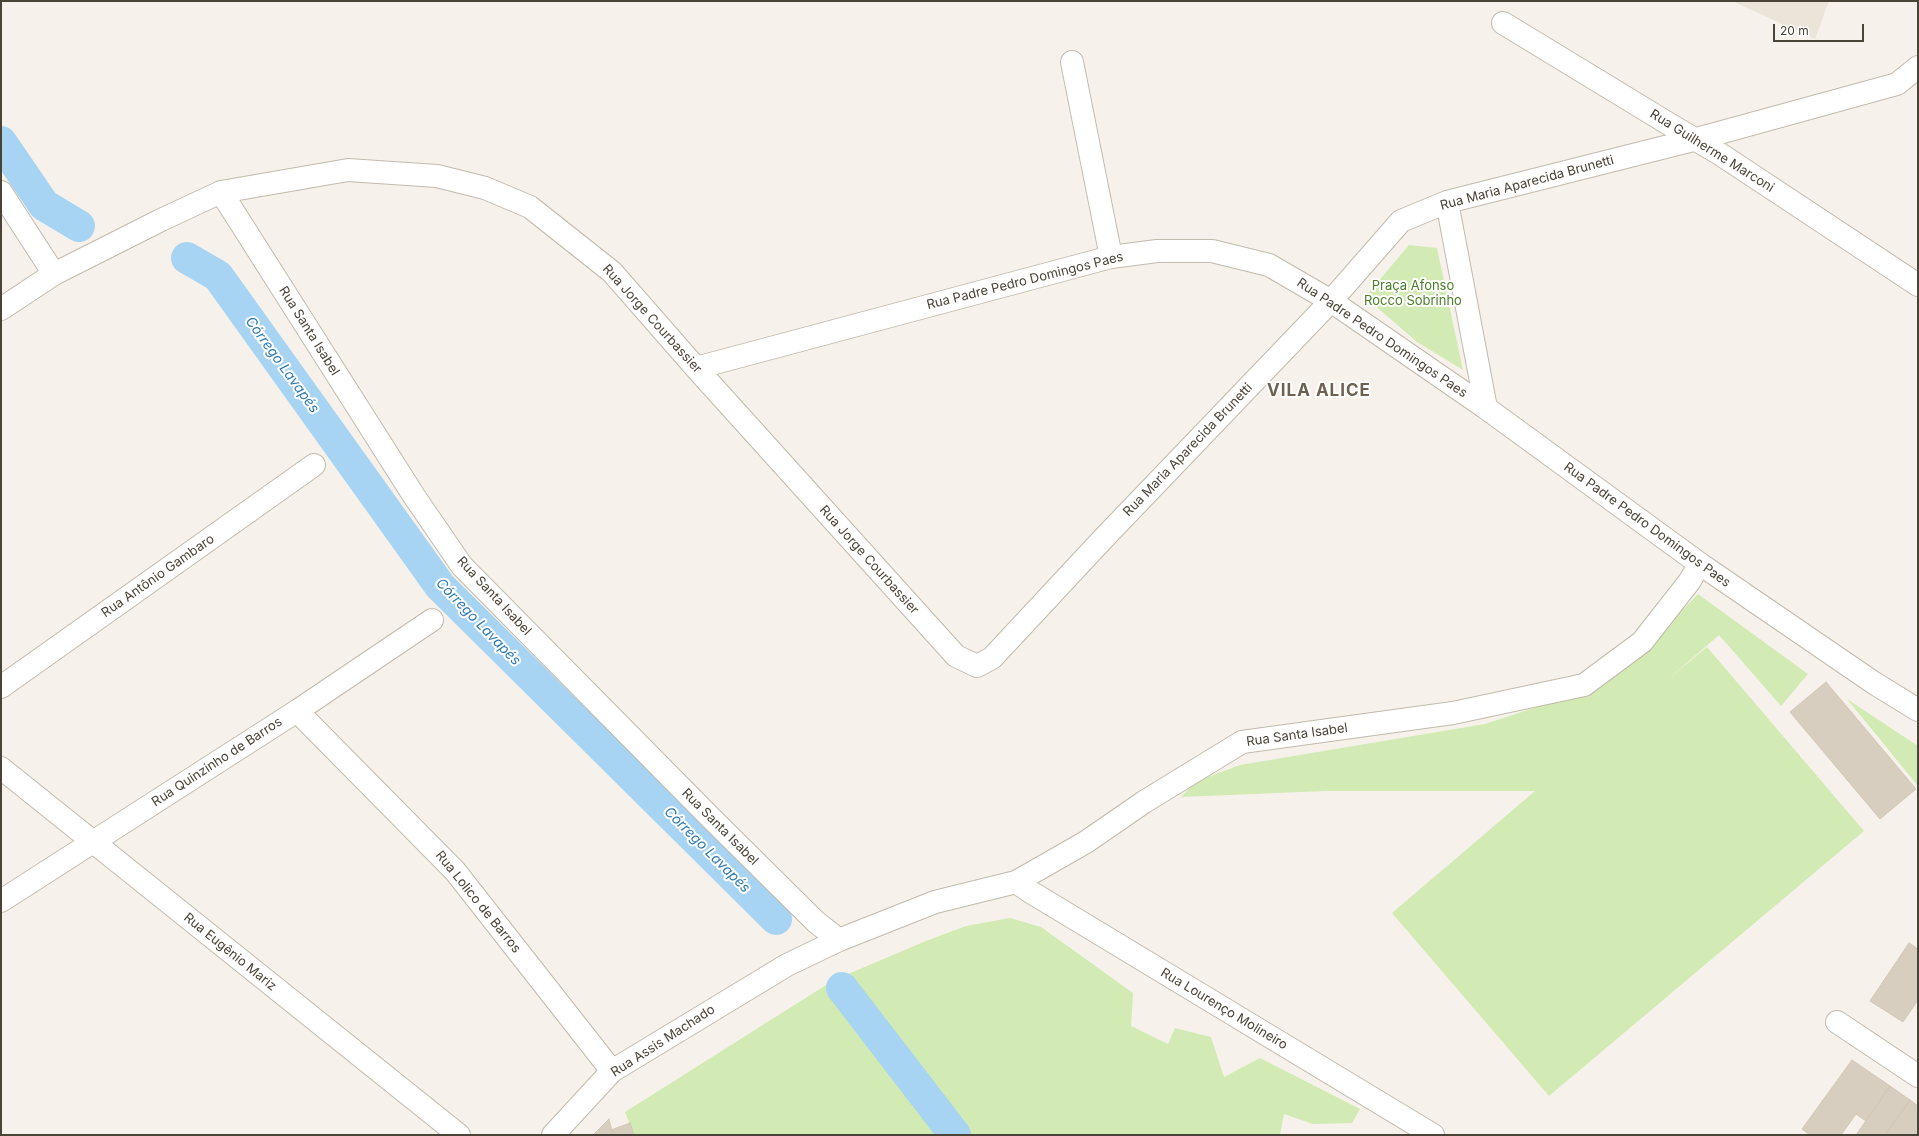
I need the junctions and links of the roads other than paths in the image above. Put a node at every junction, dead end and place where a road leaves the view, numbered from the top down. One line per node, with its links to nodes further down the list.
1 (1503, 23): 4 (street, Rua Guilherme Marconi)
2 (1072, 62): 8 (street)
3 (1918, 67): 4 (street, Rua Maria Aparecida Brunetti)
4 (1697, 139): 7 (street, Rua Maria Aparecida Brunetti); 10 (street, Rua Guilherme Marconi)
5 (1, 192): 9 (street)
6 (221, 192): 9 (street, Rua Jorge Courbassier); 13 (street, Rua Jorge Courbassier); 26 (street, Rua Santa Isabel)
7 (1448, 202): 11 (street, Rua Maria Aparecida Brunetti); 14 (street)
8 (1110, 257): 11 (street, Rua Padre Pedro Domingos Paes); 13 (street, Rua Padre Pedro Domingos Paes)
9 (54, 274): 12 (street, Rua Jorge Courbassier)
10 (1918, 285)
11 (1331, 301): 14 (street, Rua Padre Pedro Domingos Paes); 18 (street, Rua Maria Aparecida Brunetti)
12 (1, 309)
13 (696, 368): 18 (street, Rua Jorge Courbassier)
14 (1486, 408): 16 (street, Rua Padre Pedro Domingos Paes)
15 (314, 465): 19 (street, Rua Antônio Gambaro)
16 (1700, 564): 20 (street, Rua Padre Pedro Domingos Paes); 24 (street, Rua Santa Isabel)
17 (432, 620): 21 (street, Rua Quinzinho de Barros)
18 (977, 666)
19 (1, 687)
20 (1918, 710)
21 (297, 711): 23 (street, Rua Quinzinho de Barros); 28 (street, Rua Lolico de Barros)
22 (1, 768): 23 (street, Rua Eugênio Mariz)
23 (93, 842): 25 (street, Rua Quinzinho de Barros); 30 (street, Rua Eugênio Mariz)
24 (1016, 882): 26 (street, Rua Santa Isabel); 32 (street, Rua Lourenço Molineiro)
25 (1, 901)
26 (833, 943): 28 (street, Rua Assis Machado)
27 (1837, 1022): 29 (street)
28 (612, 1071): 31 (street, Rua Assis Machado)
29 (1918, 1076)
30 (459, 1135)
31 (554, 1135)
32 (1433, 1135)

